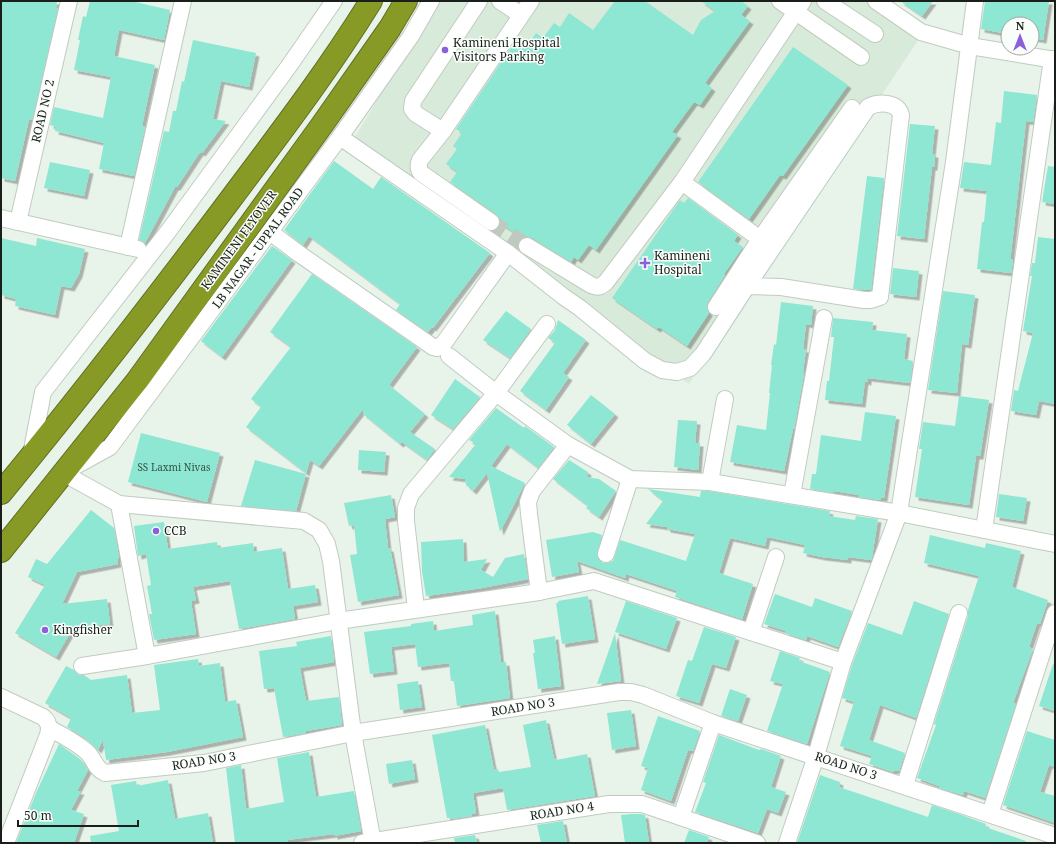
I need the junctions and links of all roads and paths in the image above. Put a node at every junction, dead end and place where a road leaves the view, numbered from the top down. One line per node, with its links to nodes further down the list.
1 (69, 1): 25 (street, ROAD NO 2)
2 (183, 1): 30 (street)
3 (334, 1): 31 (street)
4 (371, 1): 41 (highway)
5 (431, 1): 22 (street, LB NAGAR - UPPAL ROAD)
6 (479, 1): 21 (street)
7 (500, 1): 15 (street)
8 (531, 1): 15 (street)
9 (780, 1): 14 (street)
10 (824, 1): 16 (street)
11 (876, 1): 17 (street)
12 (975, 1): 17 (street)
13 (405, 3): 42 (highway, KAMINENI FLYOVER)
14 (800, 7): 18 (street); 23 (street)
15 (522, 15): 21 (street)
16 (875, 34)
17 (970, 46): 19 (street); 48 (street)
18 (861, 57)
19 (1053, 60): 49 (street)
20 (852, 108): 28 (street)
21 (443, 131): 26 (street)
22 (340, 137): 27 (street, LB NAGAR - UPPAL ROAD); 32 (street)
23 (682, 182): 28 (street); 29 (street)
24 (1, 218): 25 (street)
25 (18, 222): 30 (street)
26 (491, 222)
27 (270, 232): 32 (street); 42 (street, LB NAGAR - UPPAL ROAD)
28 (760, 238): 34 (street)
29 (527, 246)
30 (128, 247): 31 (street)
31 (151, 252): 41 (street)
32 (508, 253): 33 (street)
33 (747, 286): 33 (street)
34 (716, 307)
35 (824, 318): 46 (street)
36 (547, 324): 38 (street)
37 (449, 356): 38 (street)
38 (496, 393): 40 (street); 55 (street)
39 (725, 399): 44 (street)
40 (568, 445): 43 (street); 54 (street)
41 (30, 458): 45 (highway)
42 (63, 473): 47 (street); 51 (highway, KAMINENI FLYOVER)
43 (630, 478): 44 (street); 52 (street)
44 (710, 482): 46 (street)
45 (1, 493)
46 (792, 495): 48 (street)
47 (119, 504): 58 (street); 60 (street)
48 (899, 513): 49 (street); 61 (street)
49 (984, 530): 50 (street)
50 (1055, 544)
51 (1, 551)
52 (606, 554)
53 (776, 557): 59 (street)
54 (539, 592): 55 (street); 59 (street)
55 (416, 610): 58 (street)
56 (959, 613): 68 (street)
57 (1055, 613): 69 (street)
58 (338, 621): 60 (street); 66 (street)
59 (751, 632): 61 (street)
60 (147, 656): 62 (street)
61 (843, 662): 67 (street)
62 (82, 666)
63 (1, 697): 65 (street, ROAD NO 3)
64 (713, 723): 66 (street, ROAD NO 3); 67 (street, ROAD NO 3); 70 (street)
65 (50, 728): 66 (street, ROAD NO 3); 73 (street)
66 (353, 733): 72 (street)
67 (816, 756): 68 (street, ROAD NO 3); 75 (street)
68 (905, 785): 69 (street, ROAD NO 3)
69 (990, 814): 71 (street, ROAD NO 3)
70 (681, 817): 72 (street, ROAD NO 4); 74 (street, ROAD NO 4)
71 (1055, 836)
72 (369, 842)
73 (6, 843)
74 (757, 843)
75 (787, 843)

